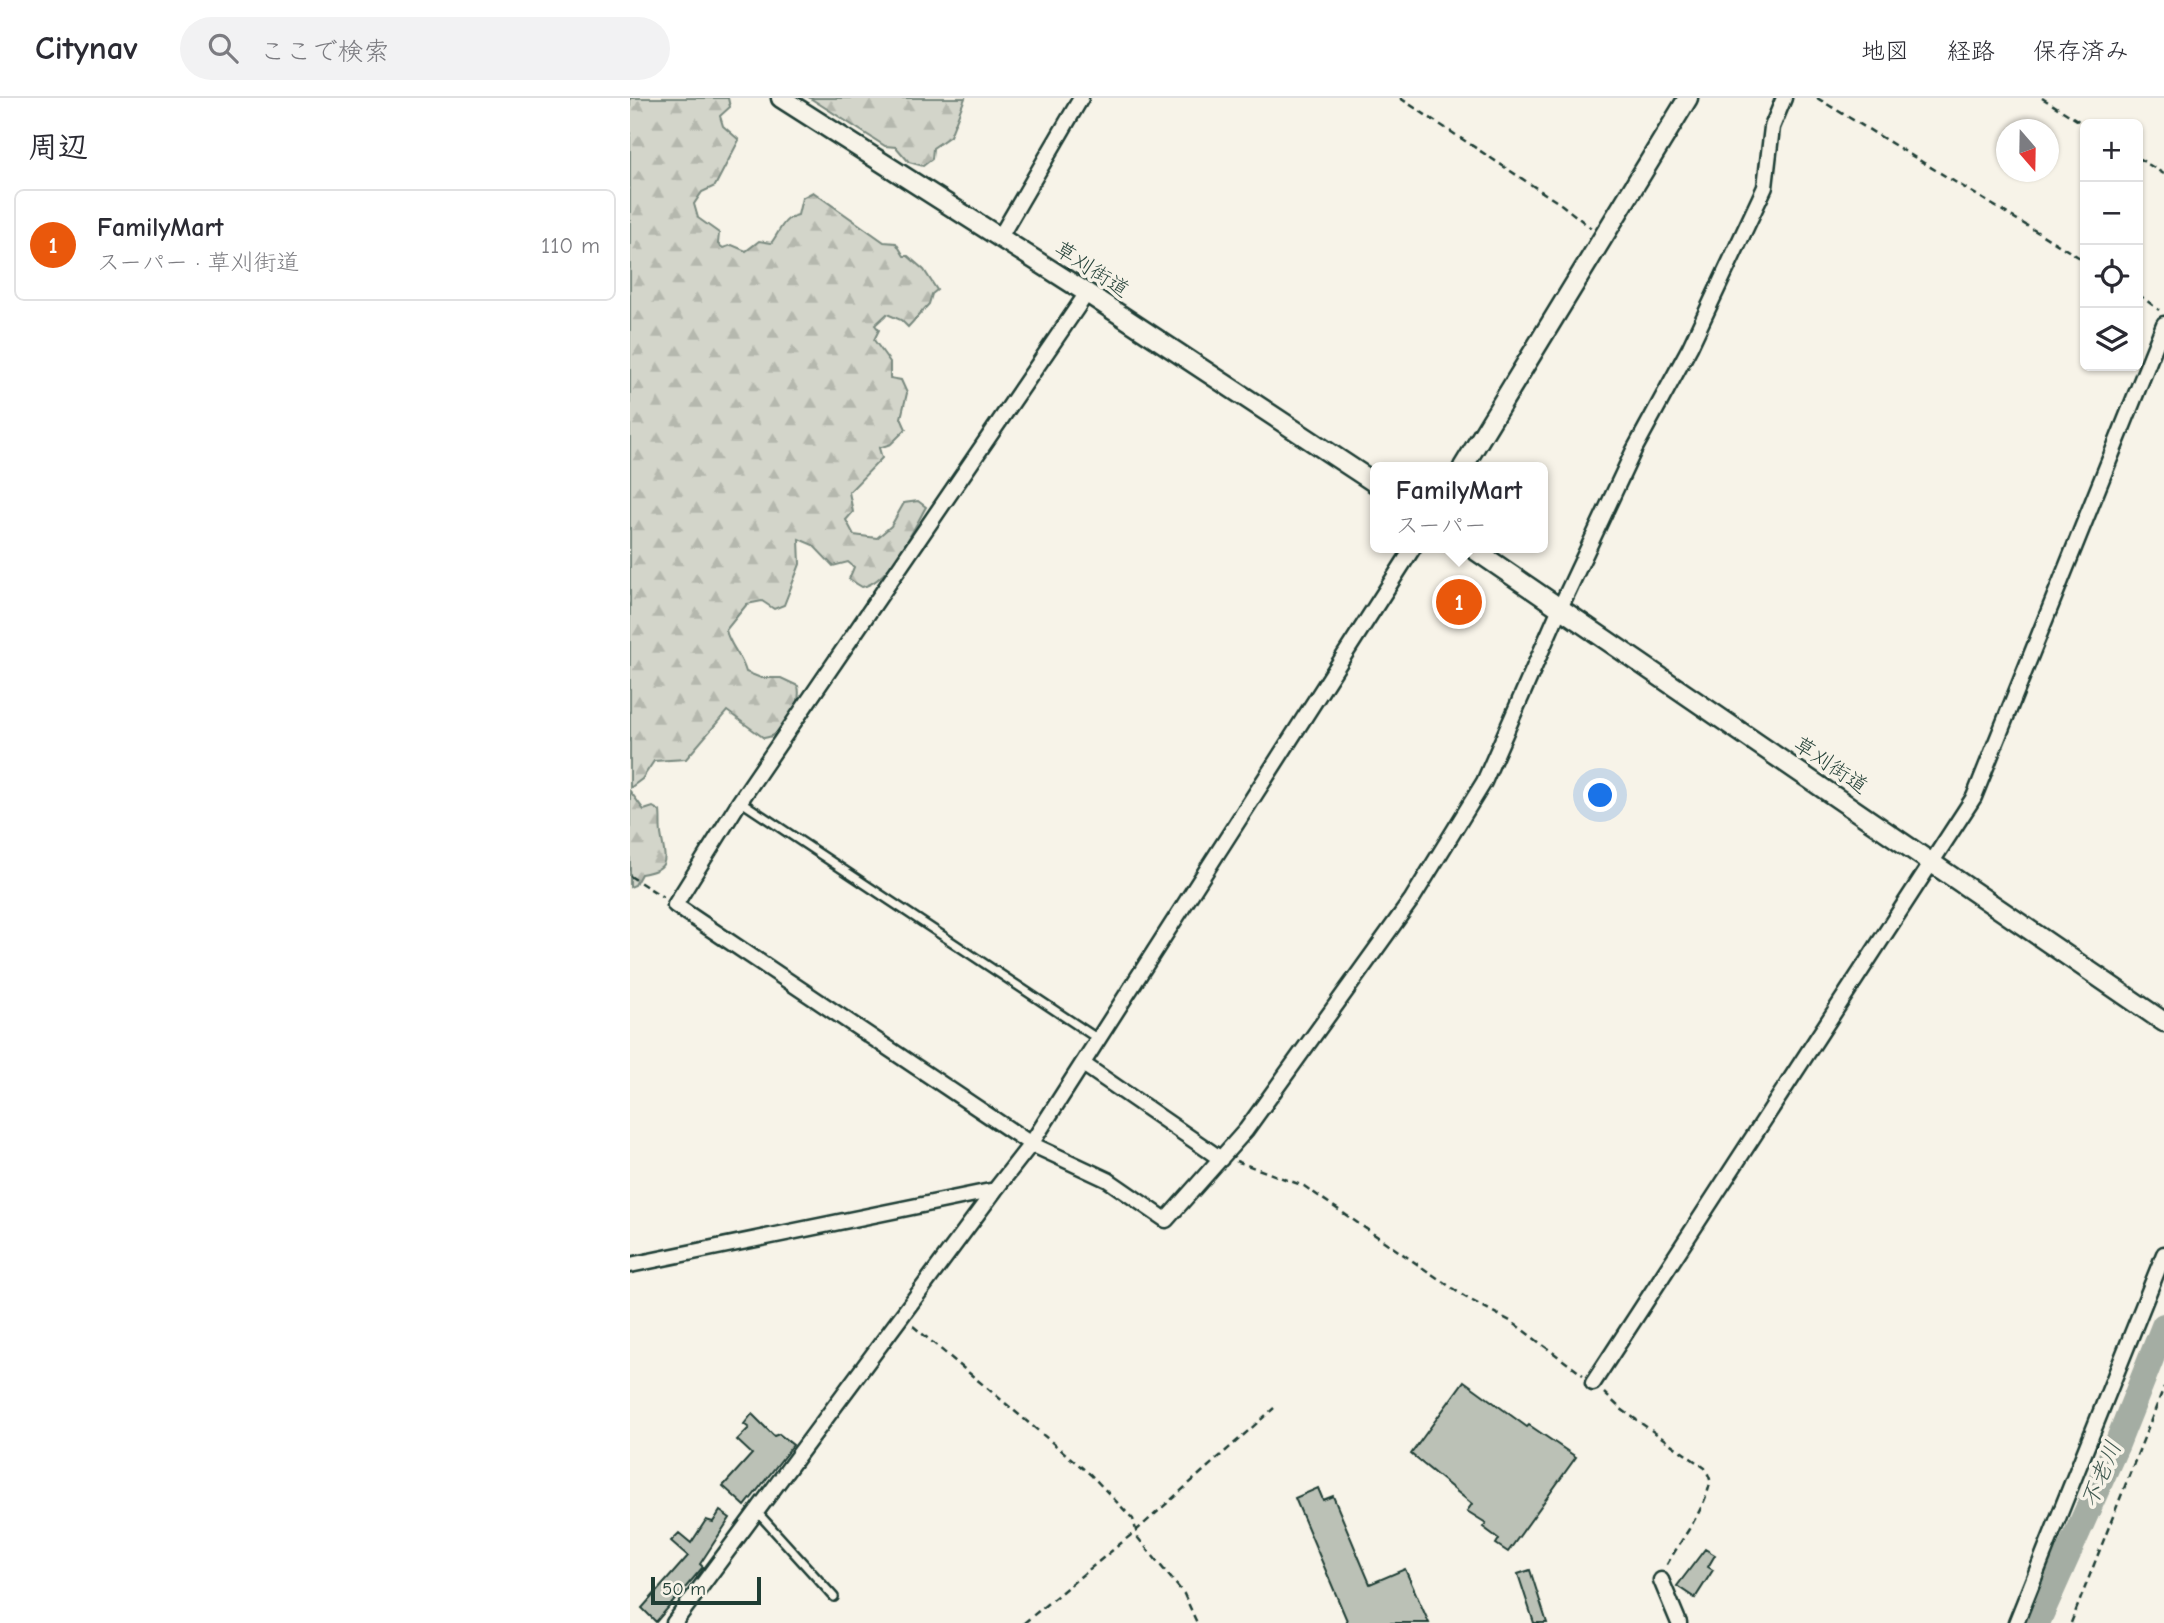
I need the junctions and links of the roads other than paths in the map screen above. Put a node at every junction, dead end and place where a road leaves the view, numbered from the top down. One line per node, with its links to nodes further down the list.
1 (781, 98): 5 (street, 草刈街道)
2 (1081, 98): 5 (street)
3 (1688, 98): 8 (street)
4 (1784, 98): 12 (street)
5 (1000, 237): 6 (street, 草刈街道)
6 (1087, 293): 9 (street, 草刈街道); 13 (street)
7 (2164, 324): 14 (street)
8 (1466, 462)
9 (1370, 480)
10 (1410, 553): 16 (street)
11 (1479, 553): 12 (street, 草刈街道)
12 (1560, 608): 14 (street, 草刈街道); 19 (street)
13 (740, 801): 16 (lane); 18 (street)
14 (1933, 862): 15 (street, 草刈街道); 23 (street)
15 (2164, 1022)
16 (1098, 1039): 17 (street)
17 (1083, 1064): 18 (street); 19 (street)
18 (1031, 1144): 19 (street); 20 (street)
19 (1222, 1157)
20 (995, 1190): 22 (street); 24 (street)
21 (2164, 1254): 29 (street)
22 (630, 1265)
23 (1593, 1383)
24 (758, 1513): 26 (lane); 27 (street)
25 (1661, 1580): 28 (street)
26 (834, 1597)
27 (674, 1623)
28 (1679, 1623)
29 (2015, 1623)

